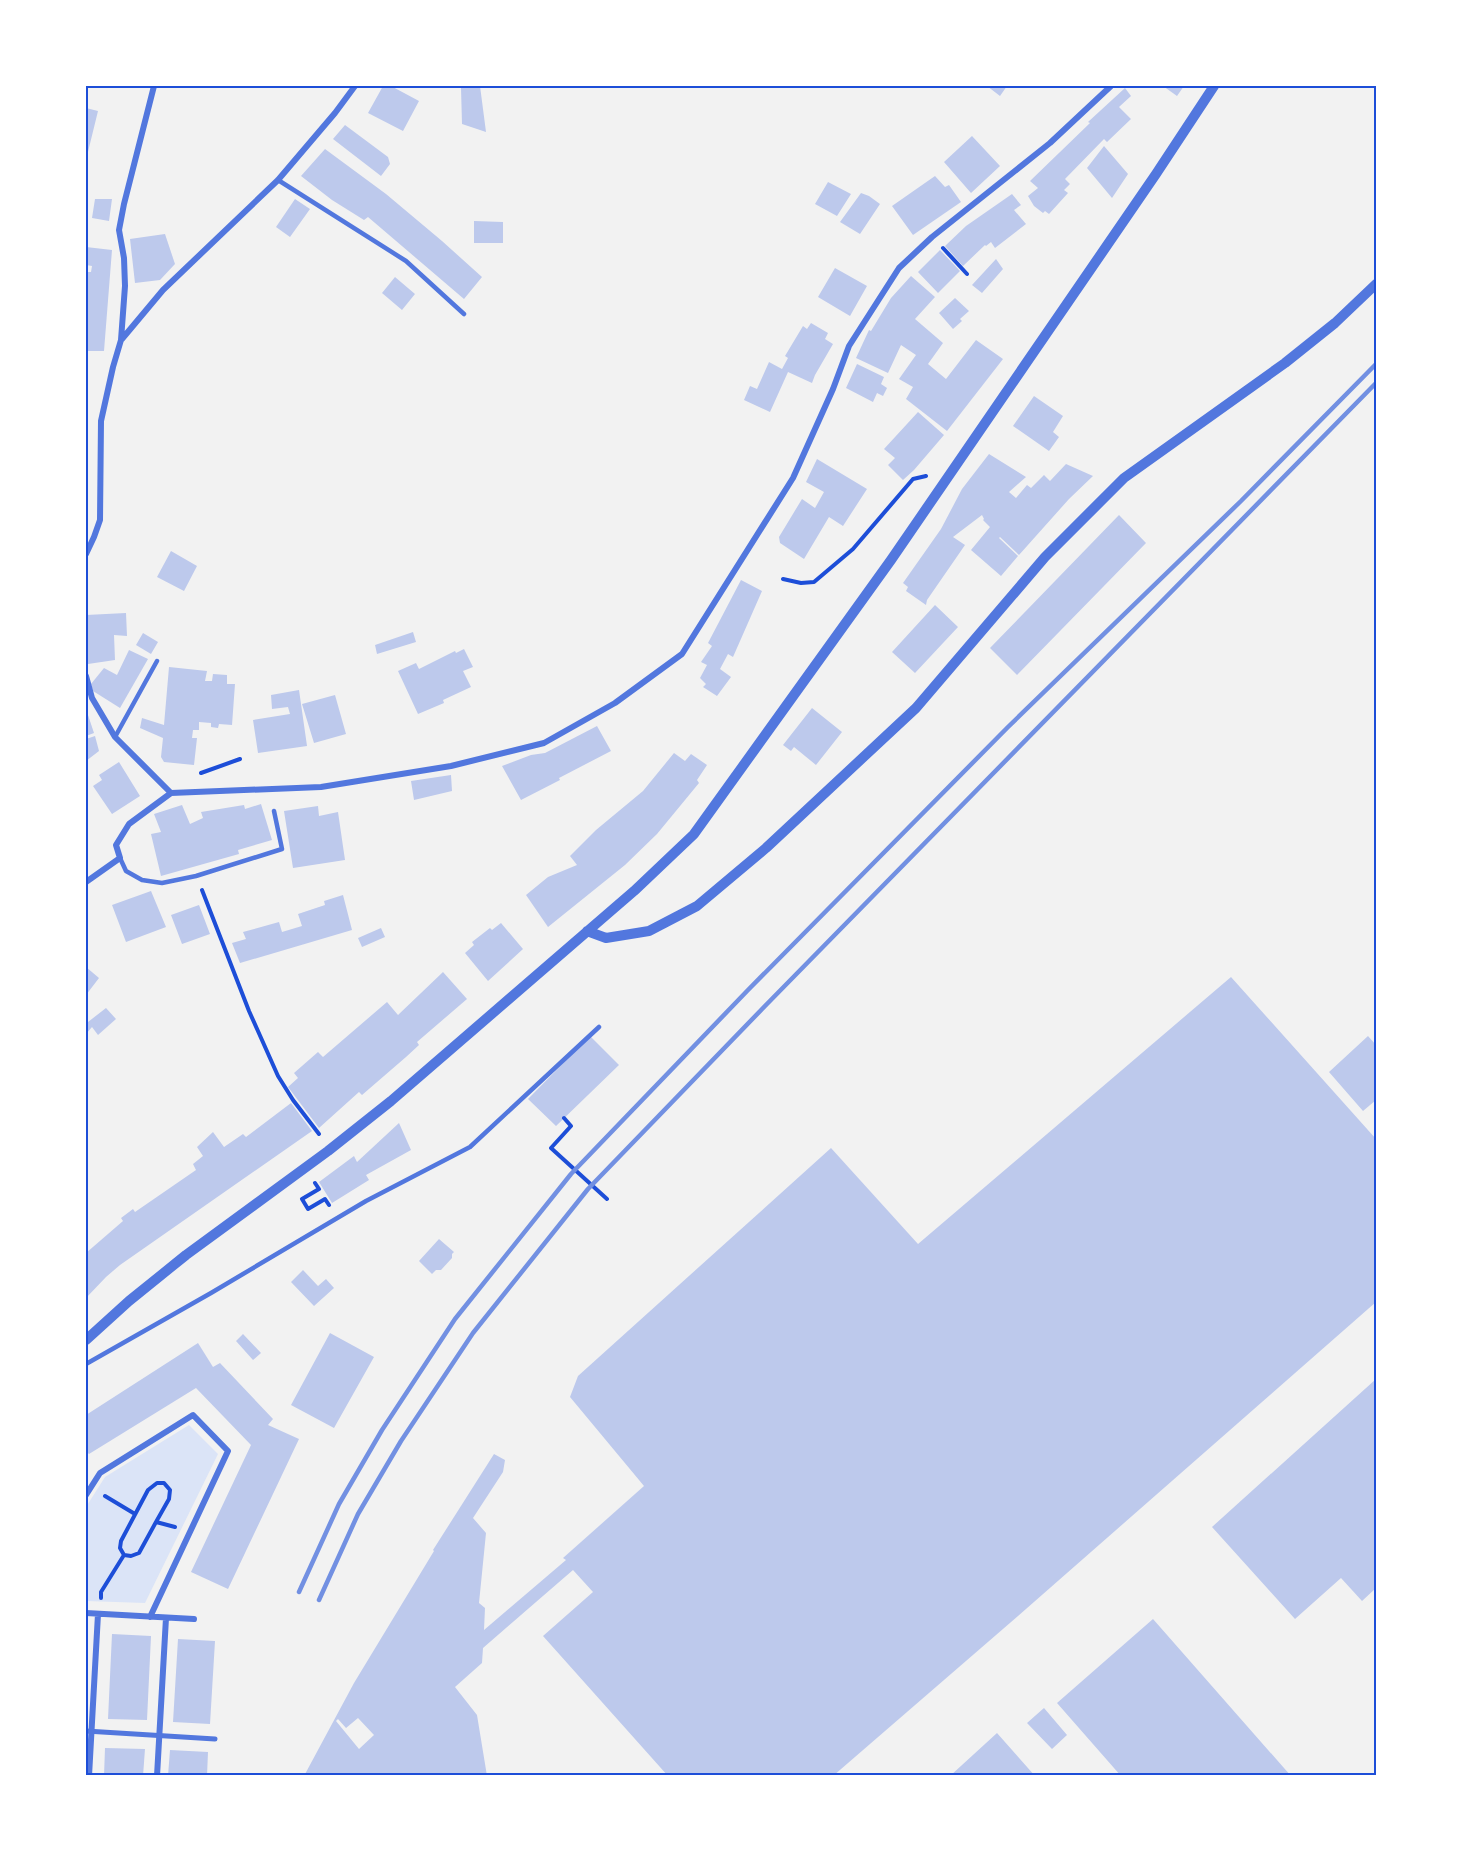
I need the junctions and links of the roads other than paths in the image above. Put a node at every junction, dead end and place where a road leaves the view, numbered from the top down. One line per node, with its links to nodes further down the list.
1 (154, 86): 8 (street)
2 (355, 86): 5 (street)
3 (1111, 86): 13 (street)
4 (1214, 86): 17 (street)
5 (278, 180): 7 (lane); 8 (street)
6 (1377, 284): 17 (street)
7 (464, 314)
8 (121, 340): 9 (street)
9 (86, 554)
10 (158, 661): 12 (lane)
11 (86, 675): 12 (street)
12 (115, 737): 13 (street)
13 (171, 793): 15 (street)
14 (274, 811): 15 (lane)
15 (120, 858): 16 (street)
16 (86, 882)
17 (587, 931): 19 (street)
18 (599, 1027): 20 (lane)
19 (86, 1340)
20 (86, 1364)
21 (86, 1495): 24 (street)
22 (86, 1613): 23 (street)
23 (98, 1614): 24 (street); 27 (street)
24 (150, 1617): 25 (street)
25 (166, 1618): 26 (street); 28 (street)
26 (194, 1619)
27 (88, 1731): 28 (street); 30 (street)
28 (159, 1736): 29 (street); 31 (street)
29 (215, 1739)
30 (89, 1776)
31 (157, 1776)

